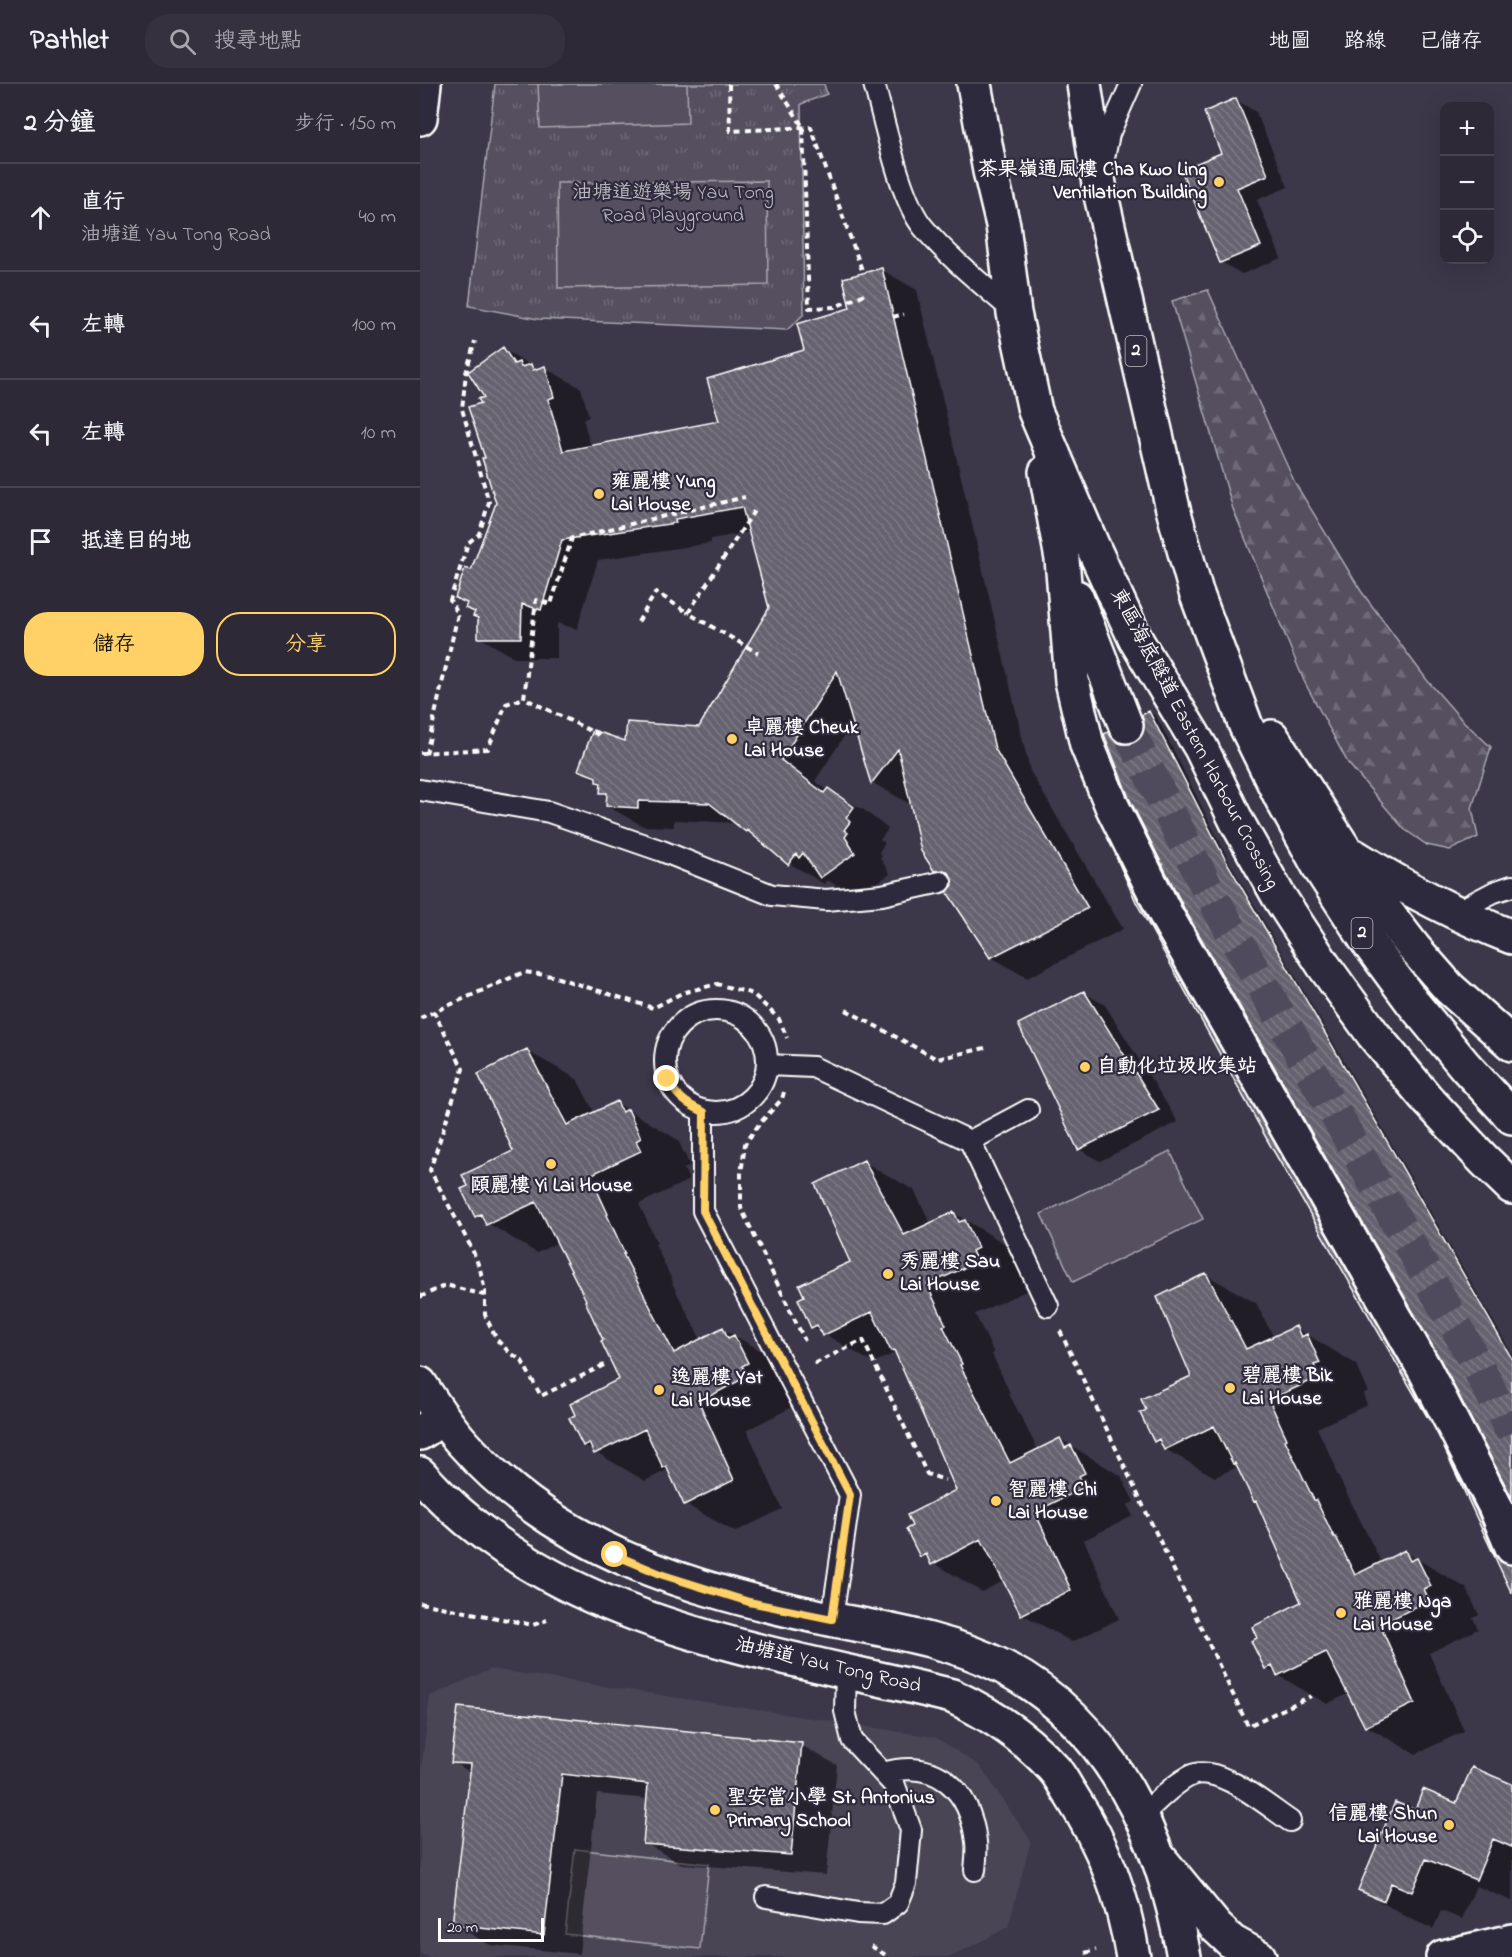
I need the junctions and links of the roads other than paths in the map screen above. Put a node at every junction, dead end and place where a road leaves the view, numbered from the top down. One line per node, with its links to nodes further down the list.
1 (423, 84): 6 (main road)
2 (874, 84): 8 (lane)
3 (974, 84): 8 (main road, 東區海底隧道 Eastern Harbour Crossing)
4 (1084, 84): 7 (main road, 2)
5 (1131, 84): 7 (lane)
6 (420, 118)
7 (1100, 191): 10 (main road, 2)
8 (1014, 313): 9 (main road, 東區海底隧道 Eastern Harbour Crossing)
9 (1035, 411): 11 (main road); 25 (main road, 東區海底隧道 Eastern Harbour Crossing)
10 (1173, 509): 14 (main road); 23 (main road, 2)
11 (1062, 559): 12 (main road); 30 (main road)
12 (1126, 726)
13 (420, 790): 15 (lane)
14 (1347, 851): 17 (main road); 19 (main road)
15 (941, 882)
16 (1512, 886): 17 (lane)
17 (1454, 913): 18 (main road)
18 (1512, 937)
19 (1512, 1044)
20 (767, 1065): 22 (lane); 22 (lane); 24 (lane)
21 (1028, 1110): 24 (lane)
22 (704, 1112): 31 (lane)
23 (1512, 1117)
24 (970, 1142): 26 (lane)
25 (1512, 1187)
26 (1048, 1306)
27 (420, 1384): 28 (main road)
28 (431, 1426): 31 (main road)
29 (420, 1474): 32 (main road, 油塘道 Yau Tong Road)
30 (1512, 1547)
31 (832, 1619): 34 (main road)
32 (846, 1671): 33 (lane); 40 (main road, 油塘道 Yau Tong Road)
33 (883, 1773): 37 (lane); 38 (lane)
34 (1142, 1815): 35 (lane); 36 (main road)
35 (1290, 1821)
36 (1160, 1859): 41 (main road); 42 (main road)
37 (975, 1870)
38 (765, 1897)
39 (1512, 1941): 43 (main road)
40 (1133, 1957)
41 (1184, 1957)
42 (1259, 1957)
43 (1443, 1957)

